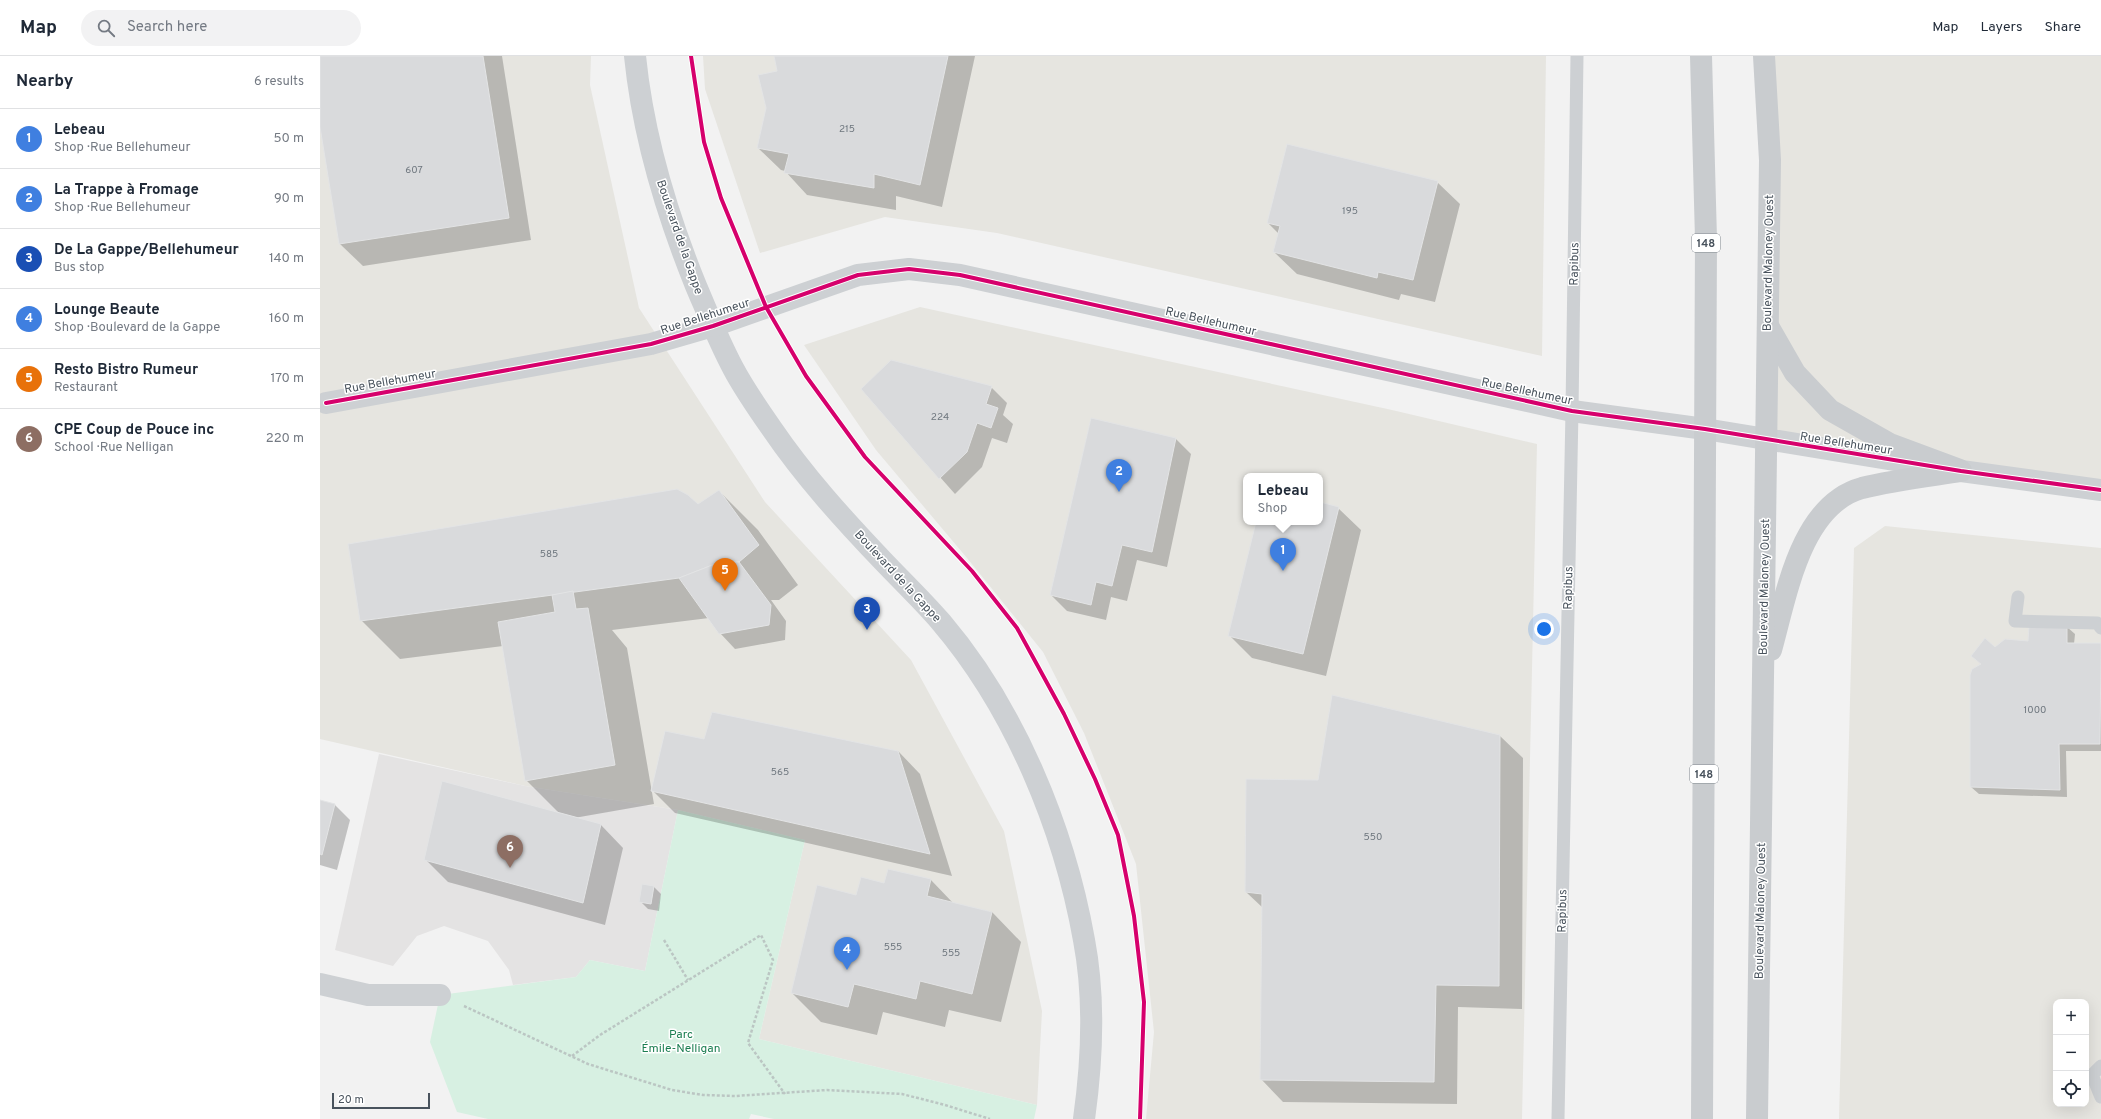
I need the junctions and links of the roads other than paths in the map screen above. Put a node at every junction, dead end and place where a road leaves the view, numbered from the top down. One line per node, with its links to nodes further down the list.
1 (635, 56): 5 (street, Boulevard de la Gappe)
2 (1576, 56): 8 (lane, Rapibus)
3 (1701, 56): 9 (main road, 148)
4 (1764, 56): 6 (main road, Boulevard Maloney Ouest)
5 (712, 326): 7 (street, Rue Bellehumeur); 8 (street, Rue Bellehumeur); 20 (street, Boulevard de la Gappe)
6 (1768, 326): 10 (main road, Boulevard Maloney Ouest); 11 (main road)
7 (326, 403)
8 (1572, 412): 9 (street, Rue Bellehumeur); 21 (lane, Rapibus)
9 (1705, 429): 10 (street, Rue Bellehumeur); 22 (main road, 148)
10 (1766, 441): 11 (street, Rue Bellehumeur); 15 (main road, Boulevard Maloney Ouest)
11 (1961, 471): 12 (street, Rue Bellehumeur); 15 (main road)
12 (2101, 490)
13 (2018, 597): 14 (lane)
14 (2101, 628)
15 (1762, 680): 23 (main road, Boulevard Maloney Ouest)
16 (320, 984): 17 (street)
17 (440, 995)
18 (2101, 1066): 19 (lane)
19 (2101, 1097)
20 (1084, 1119)
21 (1558, 1119)
22 (1702, 1119)
23 (1757, 1119)

